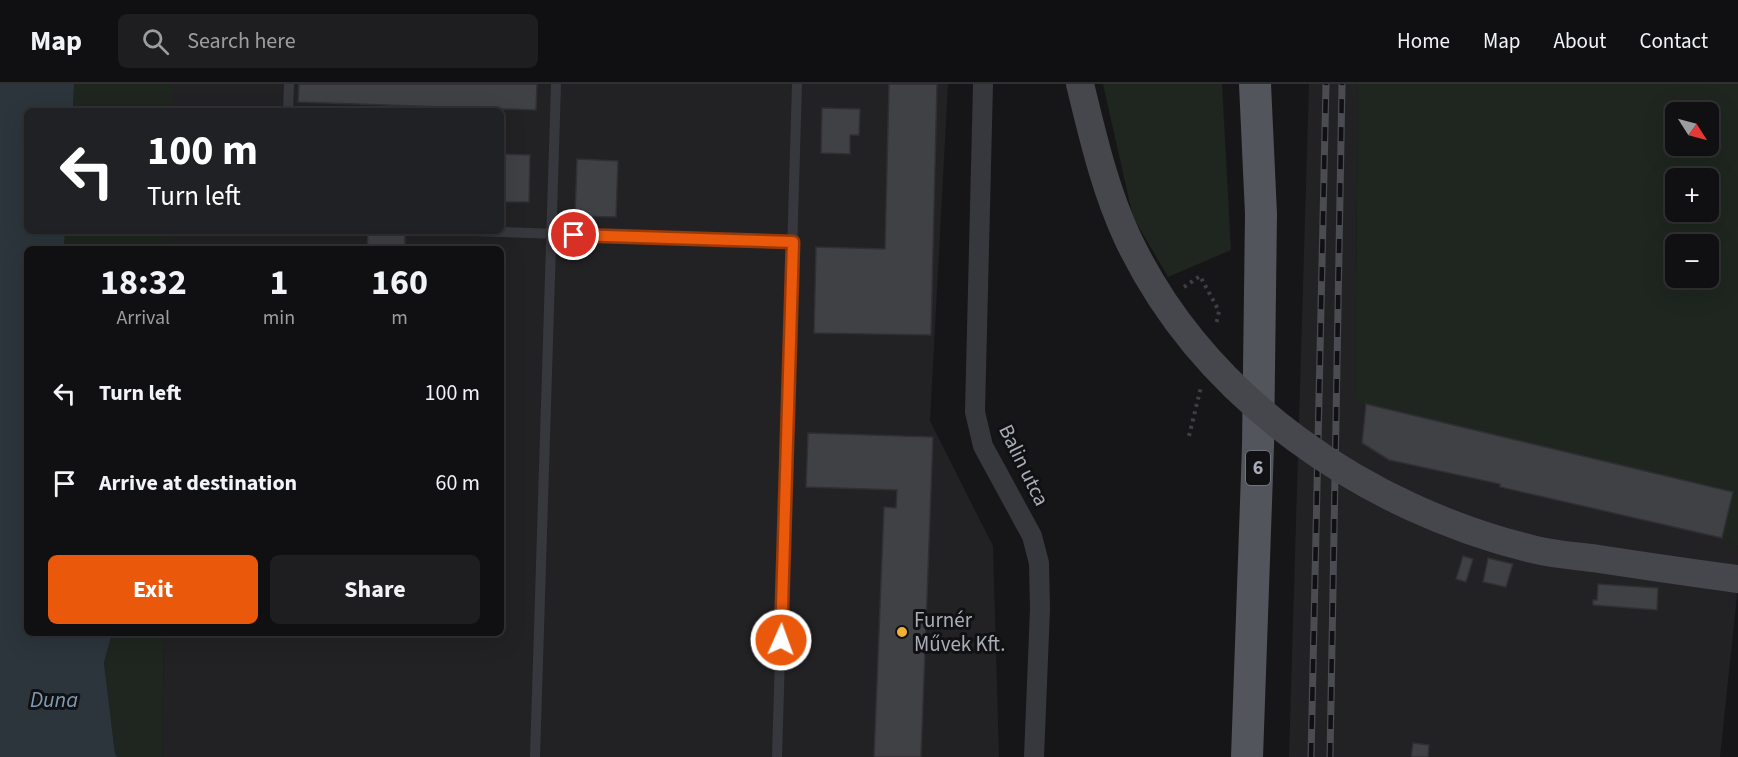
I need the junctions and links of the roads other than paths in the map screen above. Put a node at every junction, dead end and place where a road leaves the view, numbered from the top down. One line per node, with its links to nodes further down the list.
1 (289, 84): 7 (lane)
2 (556, 84): 9 (lane)
3 (797, 84): 10 (lane)
4 (983, 84): 14 (street, Balin utca)
5 (1080, 84): 11 (street, bridge)
6 (1255, 84): 15 (main road, 6)
7 (288, 108)
8 (504, 232): 9 (lane)
9 (552, 235): 10 (lane); 12 (lane)
10 (793, 242): 13 (lane)
11 (1738, 579)
12 (535, 757)
13 (777, 757)
14 (1034, 757)
15 (1247, 757)

